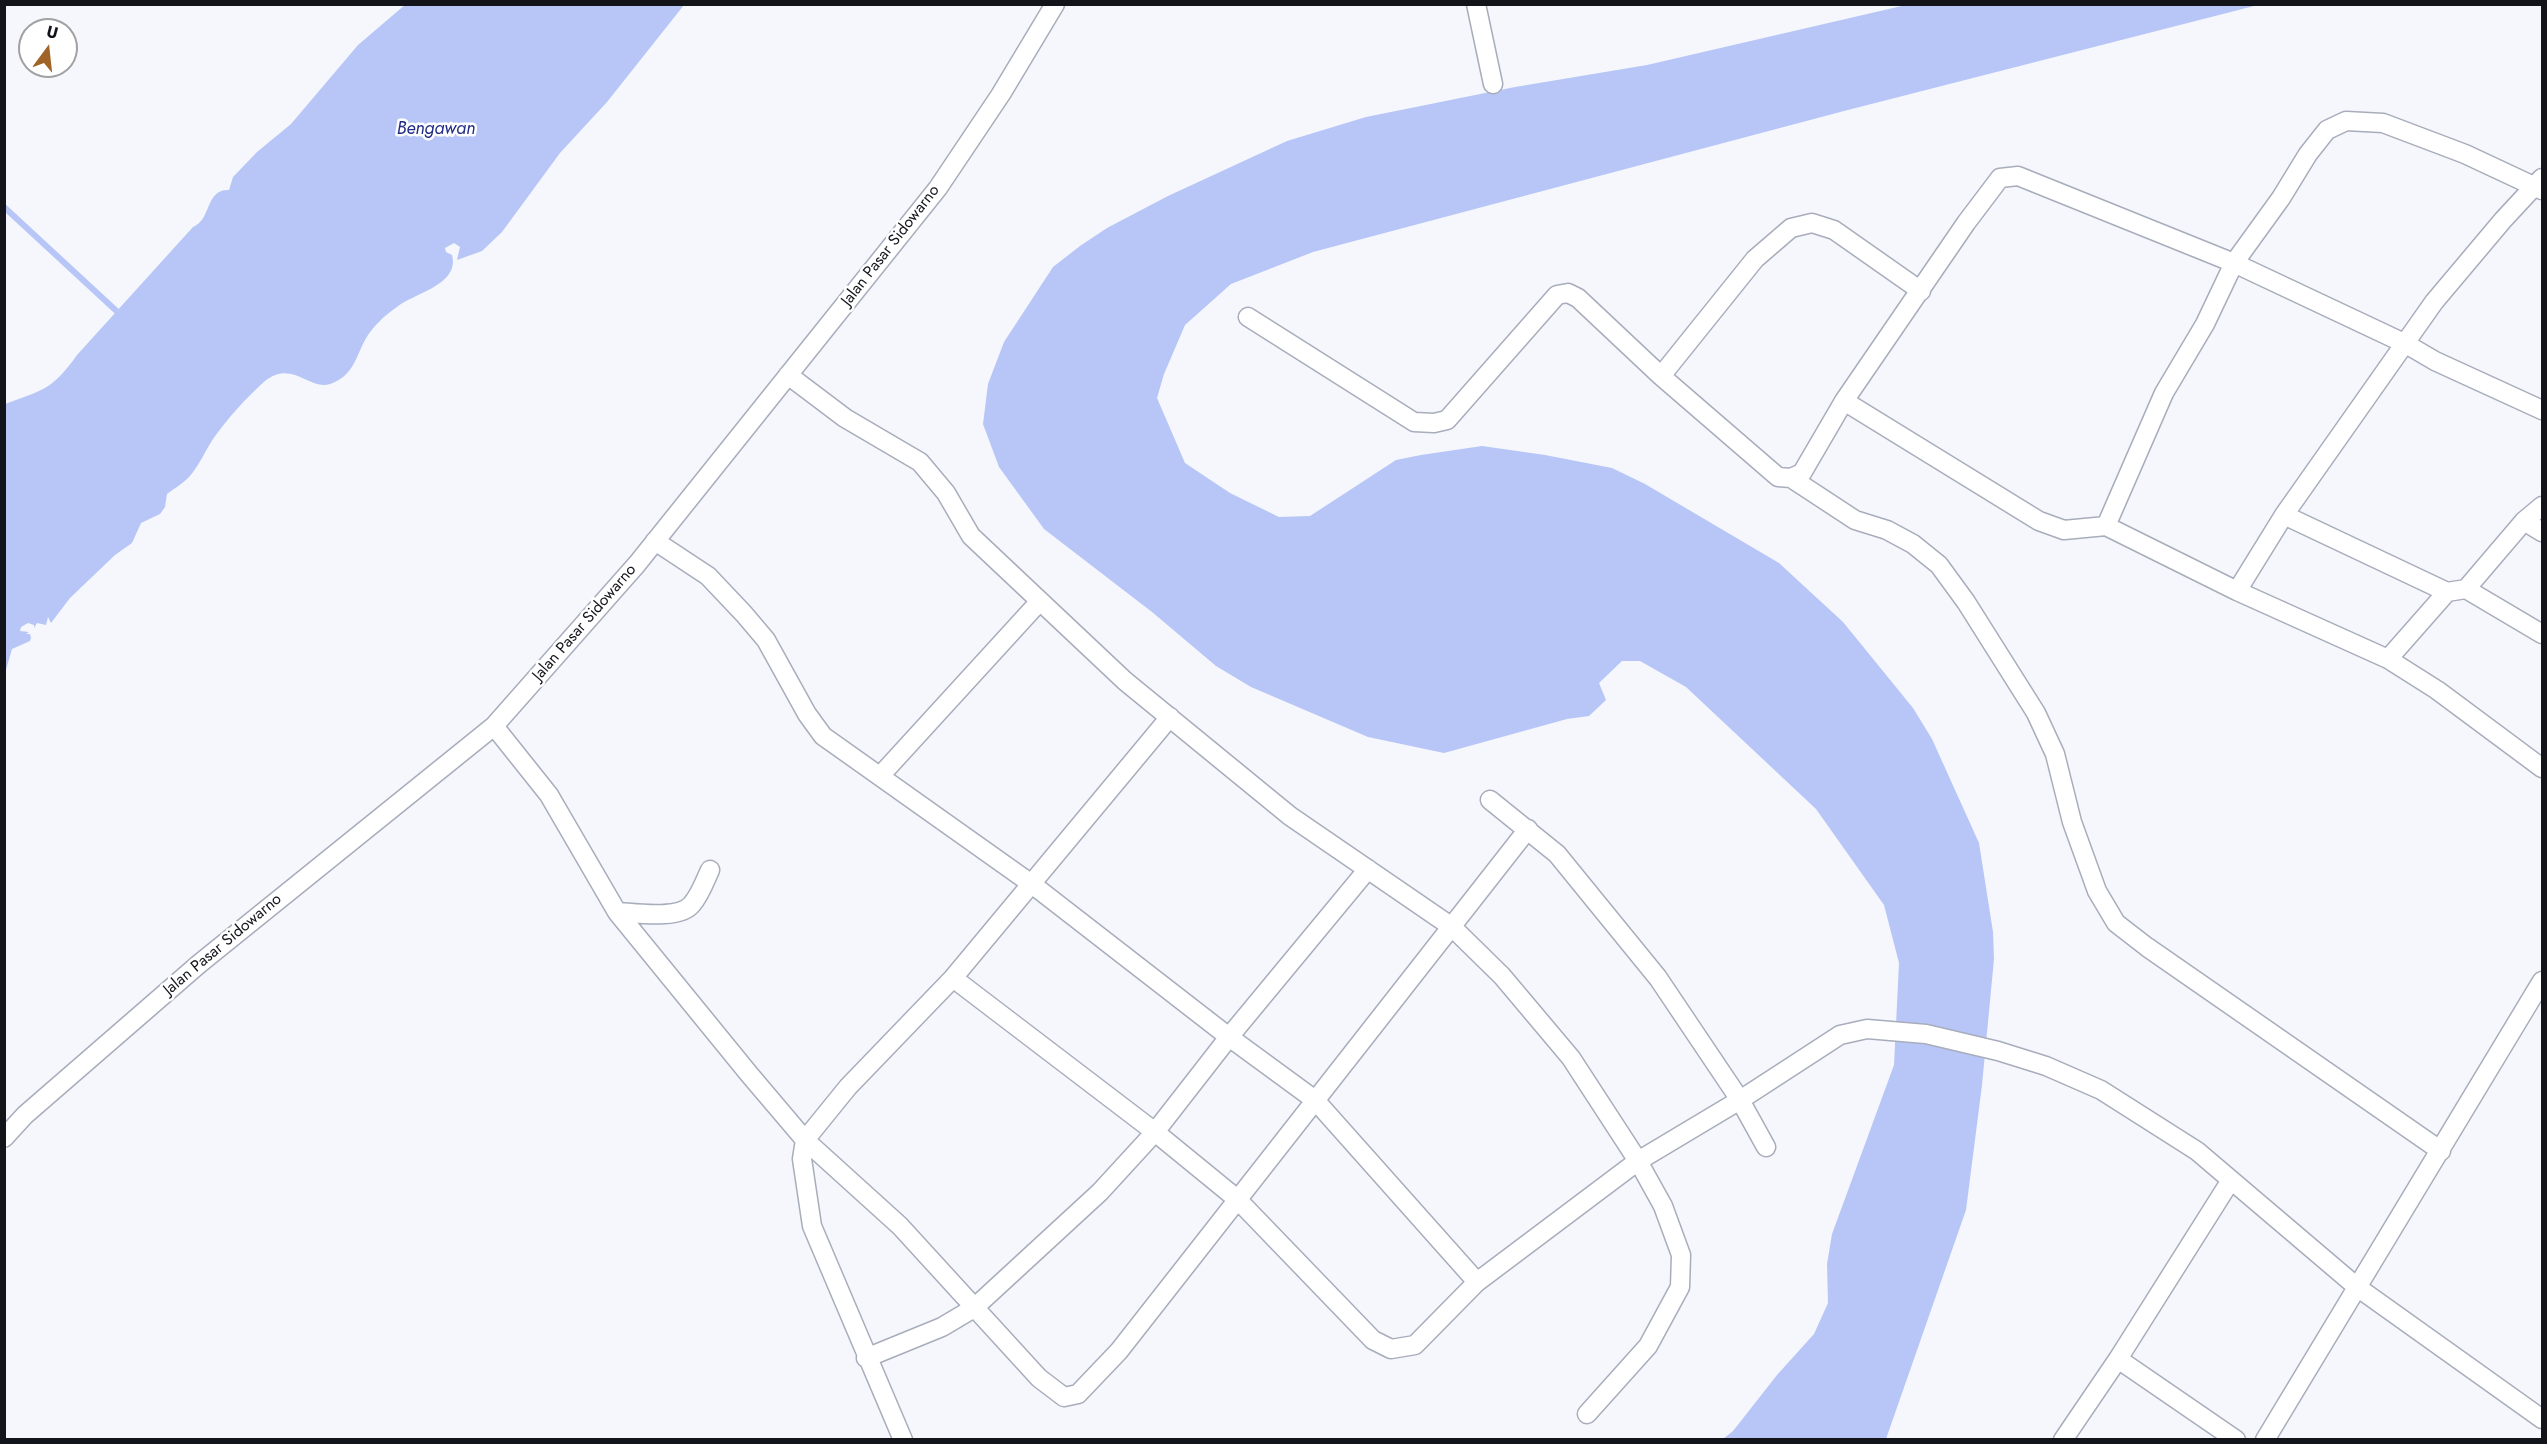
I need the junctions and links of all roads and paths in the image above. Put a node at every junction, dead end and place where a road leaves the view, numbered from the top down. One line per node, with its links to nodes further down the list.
1 (1055, 4): 9 (street, Jalan Pasar Sidowarno)
2 (1476, 4): 3 (street)
3 (1493, 84)
4 (2540, 185): 5 (street); 8 (street)
5 (2235, 263): 6 (street); 8 (street); 17 (street)
6 (1921, 291): 10 (street); 11 (street)
7 (1248, 317): 10 (street)
8 (2406, 344): 12 (street); 15 (street)
9 (788, 375): 19 (street, Jalan Pasar Sidowarno); 23 (street)
10 (1661, 376): 13 (street)
11 (1844, 401): 13 (street); 17 (street)
12 (2542, 410)
13 (1791, 478): 46 (street)
14 (2542, 506): 16 (street)
15 (2284, 515): 21 (street); 22 (street)
16 (2524, 521): 18 (street); 20 (street)
17 (2106, 526): 21 (street)
18 (2542, 532)
19 (655, 541): 27 (street, Jalan Pasar Sidowarno); 29 (street)
20 (2466, 589): 22 (street); 24 (street)
21 (2237, 591): 25 (street)
22 (2447, 592): 25 (street)
23 (1040, 601): 26 (street); 29 (street)
24 (2542, 634)
25 (2388, 658): 28 (street)
26 (1170, 717): 32 (street); 34 (street)
27 (494, 726): 35 (street); 43 (street, Jalan Pasar Sidowarno)
28 (2542, 768)
29 (880, 776): 34 (street)
30 (1490, 800): 31 (street)
31 (1528, 829): 36 (street); 41 (street)
32 (1368, 869): 36 (street); 39 (street)
33 (710, 870): 35 (street)
34 (1033, 885): 37 (street); 39 (street)
35 (617, 912): 44 (street)
36 (1452, 927): 40 (street); 47 (street)
37 (953, 978): 42 (street); 44 (street)
38 (2542, 981): 46 (street)
39 (1229, 1037): 40 (street); 42 (street)
40 (1315, 1100): 49 (street); 50 (street)
41 (1740, 1100): 45 (street); 47 (street); 48 (street)
42 (1155, 1132): 49 (street); 52 (street)
43 (4, 1138)
44 (805, 1140): 52 (street); 53 (street)
45 (1766, 1147)
46 (2441, 1151): 51 (street)
47 (1638, 1161): 50 (street); 55 (street)
48 (2231, 1180): 51 (street); 54 (street)
49 (1237, 1199): 50 (street); 52 (street)
50 (1477, 1281)
51 (2357, 1287): 56 (street); 60 (street)
52 (974, 1308): 53 (street)
53 (866, 1358): 57 (street)
54 (2118, 1359): 58 (street); 59 (street)
55 (1587, 1414)
56 (2542, 1419)
57 (903, 1440)
58 (2063, 1440)
59 (2236, 1440)
60 (2265, 1440)

